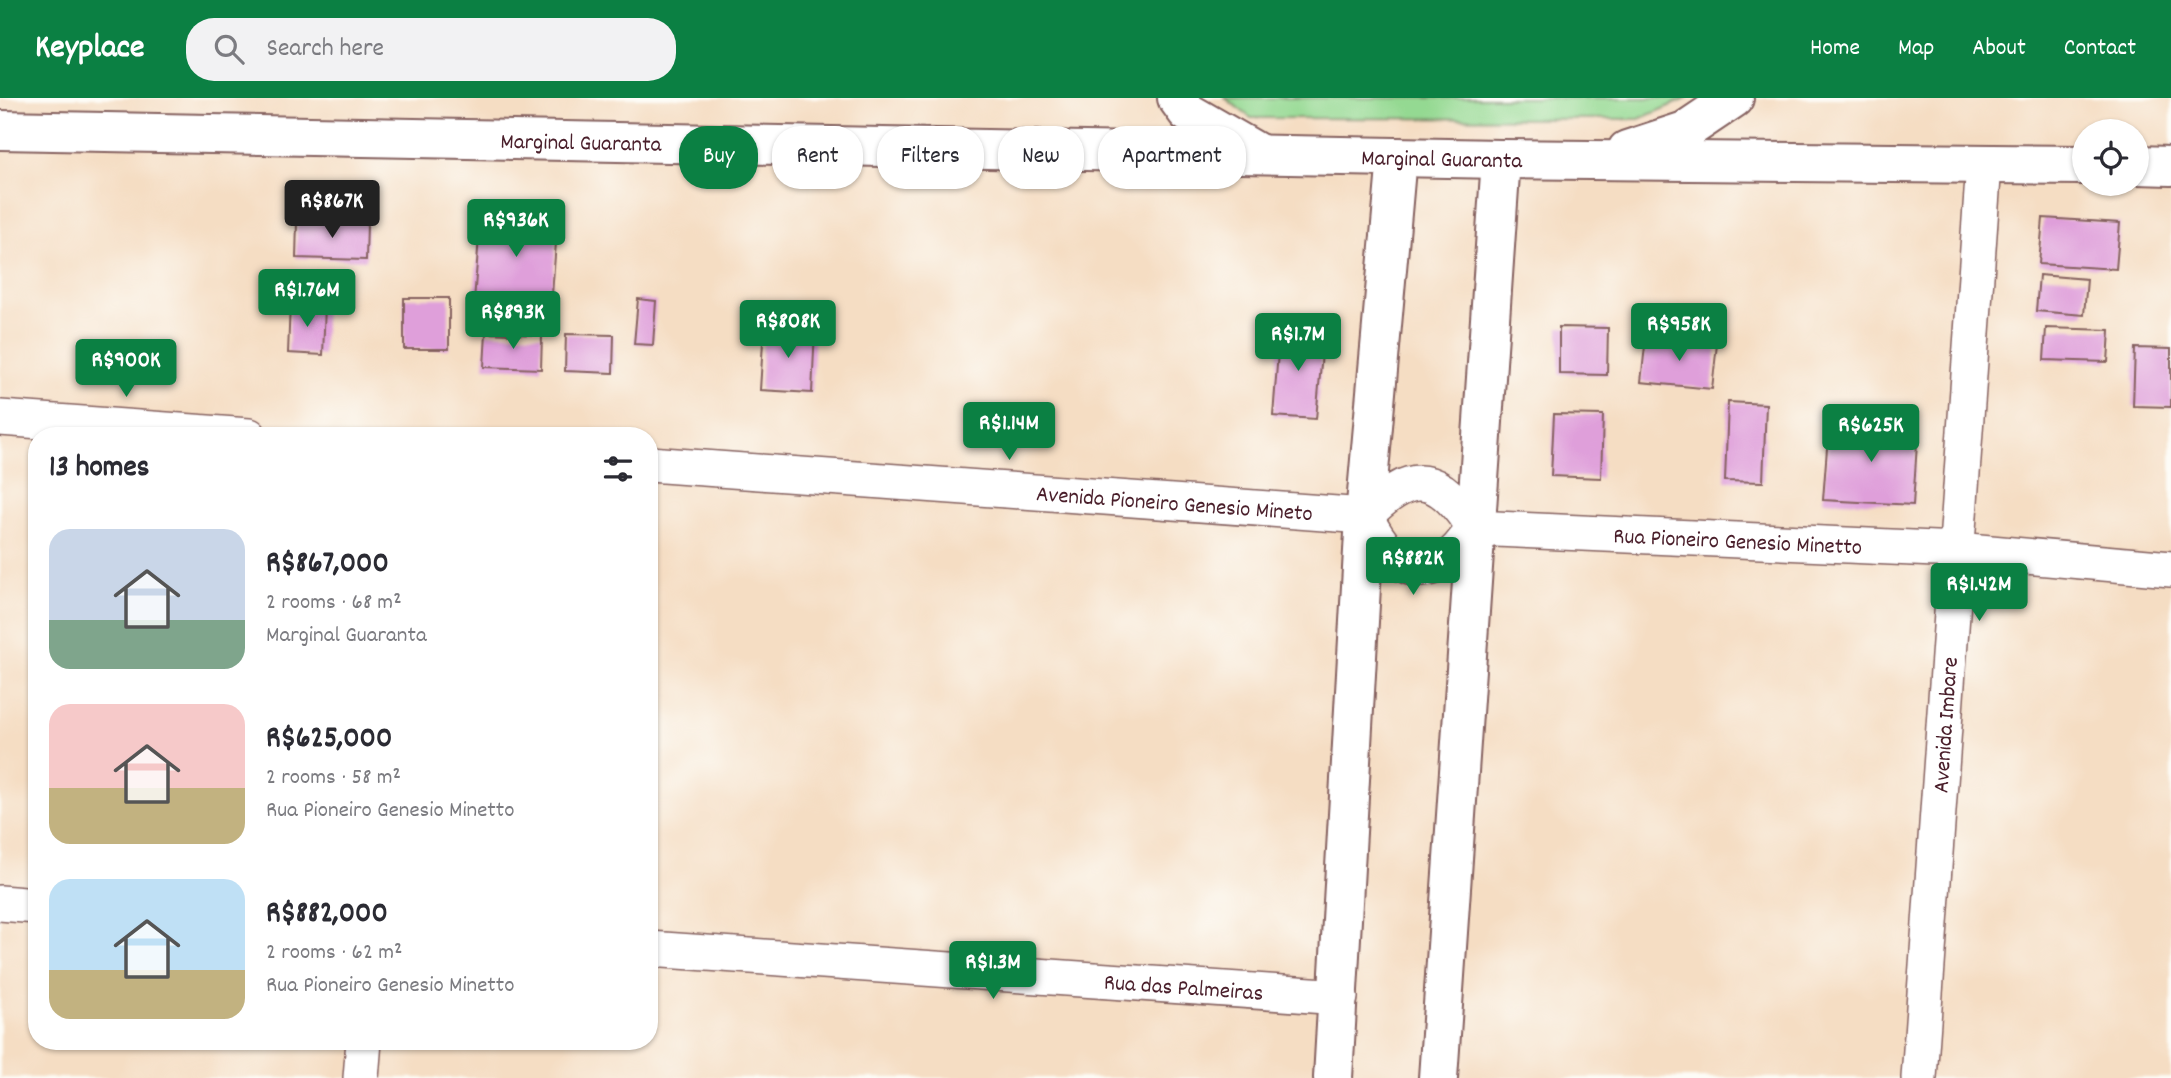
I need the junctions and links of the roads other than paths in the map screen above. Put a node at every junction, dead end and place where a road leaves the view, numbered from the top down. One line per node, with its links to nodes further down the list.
1 (1177, 98): 4 (main road)
2 (1734, 98): 7 (main road)
3 (0, 130): 4 (main road, Marginal Guaranta)
4 (1260, 154): 5 (main road, Marginal Guaranta)
5 (1397, 156): 6 (main road, Marginal Guaranta); 15 (main road)
6 (1501, 159): 7 (main road, Marginal Guaranta); 16 (main road)
7 (1599, 160): 8 (main road, Marginal Guaranta)
8 (1984, 163): 9 (main road, Marginal Guaranta); 17 (street, Avenida Imbare)
9 (2072, 165)
10 (2149, 165): 11 (main road)
11 (2171, 166)
12 (0, 418): 13 (street)
13 (124, 427)
14 (658, 465): 15 (street, Avenida Pioneiro Genesio Mineto)
15 (1365, 516): 16 (street); 16 (street); 22 (main road)
16 (1474, 527): 17 (street, Rua Pioneiro Genesio Minetto); 26 (main road)
17 (1956, 550): 18 (street, Rua Pioneiro Genesio Minetto); 27 (street, Avenida Imbare)
18 (2171, 569)
19 (0, 903): 20 (street)
20 (28, 905)
21 (658, 949): 22 (street, Rua das Palmeiras)
22 (1340, 997): 25 (main road)
23 (363, 1050): 24 (street)
24 (361, 1078)
25 (1333, 1078)
26 (1438, 1078)
27 (1919, 1078)

